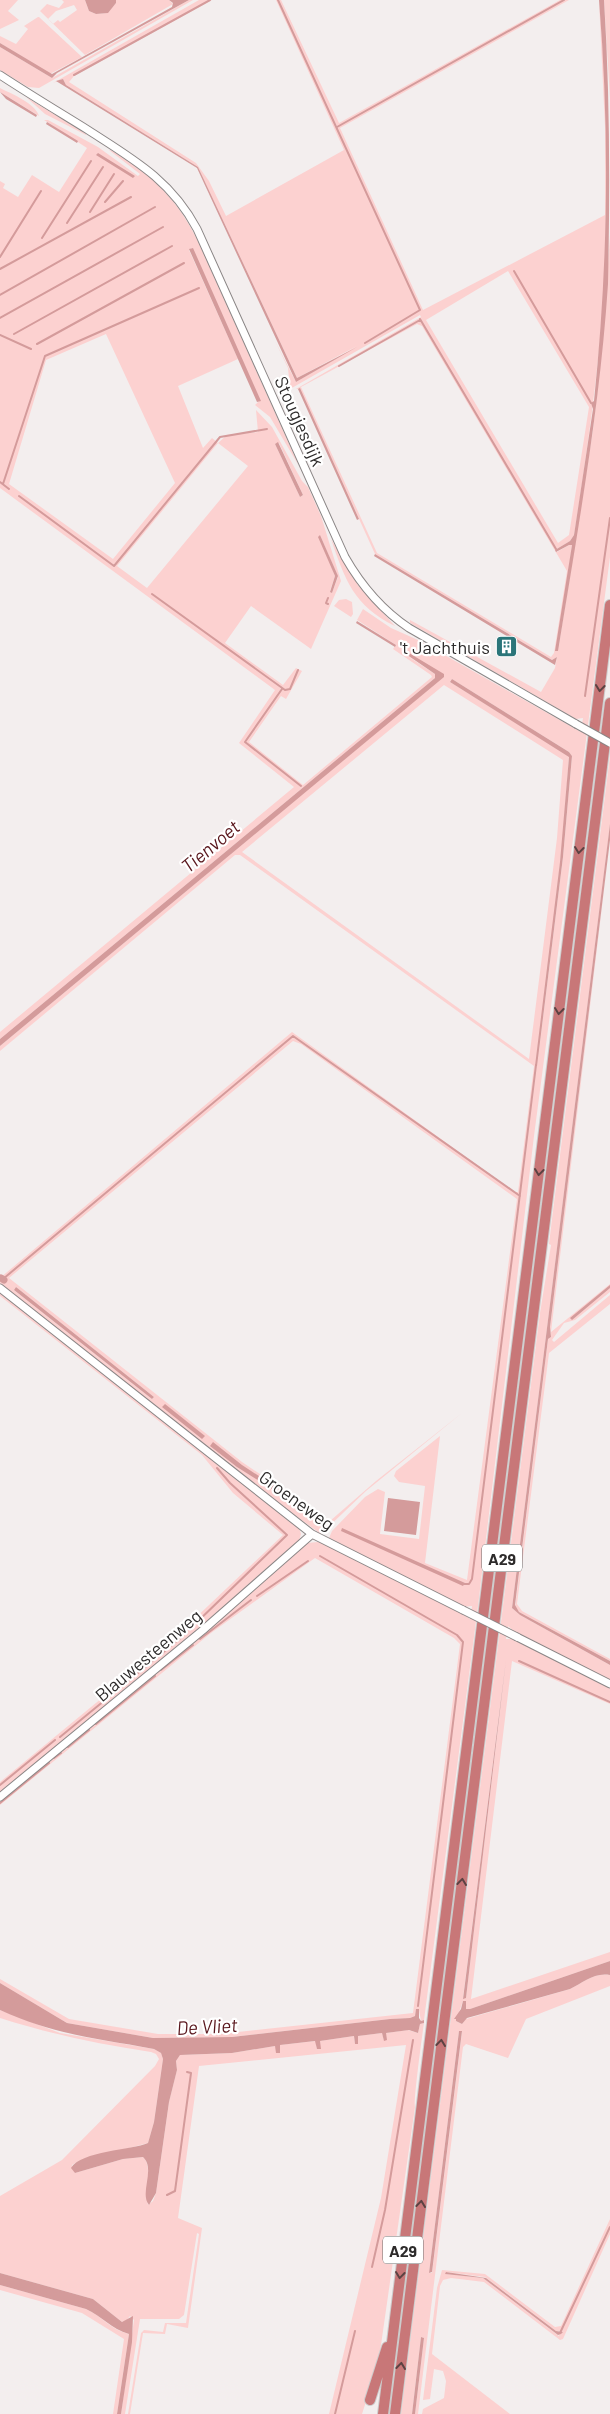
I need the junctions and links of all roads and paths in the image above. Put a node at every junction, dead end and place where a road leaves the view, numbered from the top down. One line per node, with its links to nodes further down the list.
1 (0, 75): 4 (street, Stougjesdijk, bridge)
2 (610, 605): 9 (highway, A29, one-way to 9)
3 (610, 703): 12 (highway, A29, one-way to 3)
4 (610, 743)
5 (0, 1288): 6 (street, Groeneweg)
6 (312, 1534): 7 (street, Groeneweg, bridge); 8 (street, Blauwesteenweg)
7 (610, 1684)
8 (0, 1797)
9 (394, 2324): 10 (highway, A29); 11 (highway, A29)
10 (370, 2400)
11 (383, 2414)
12 (395, 2414)

